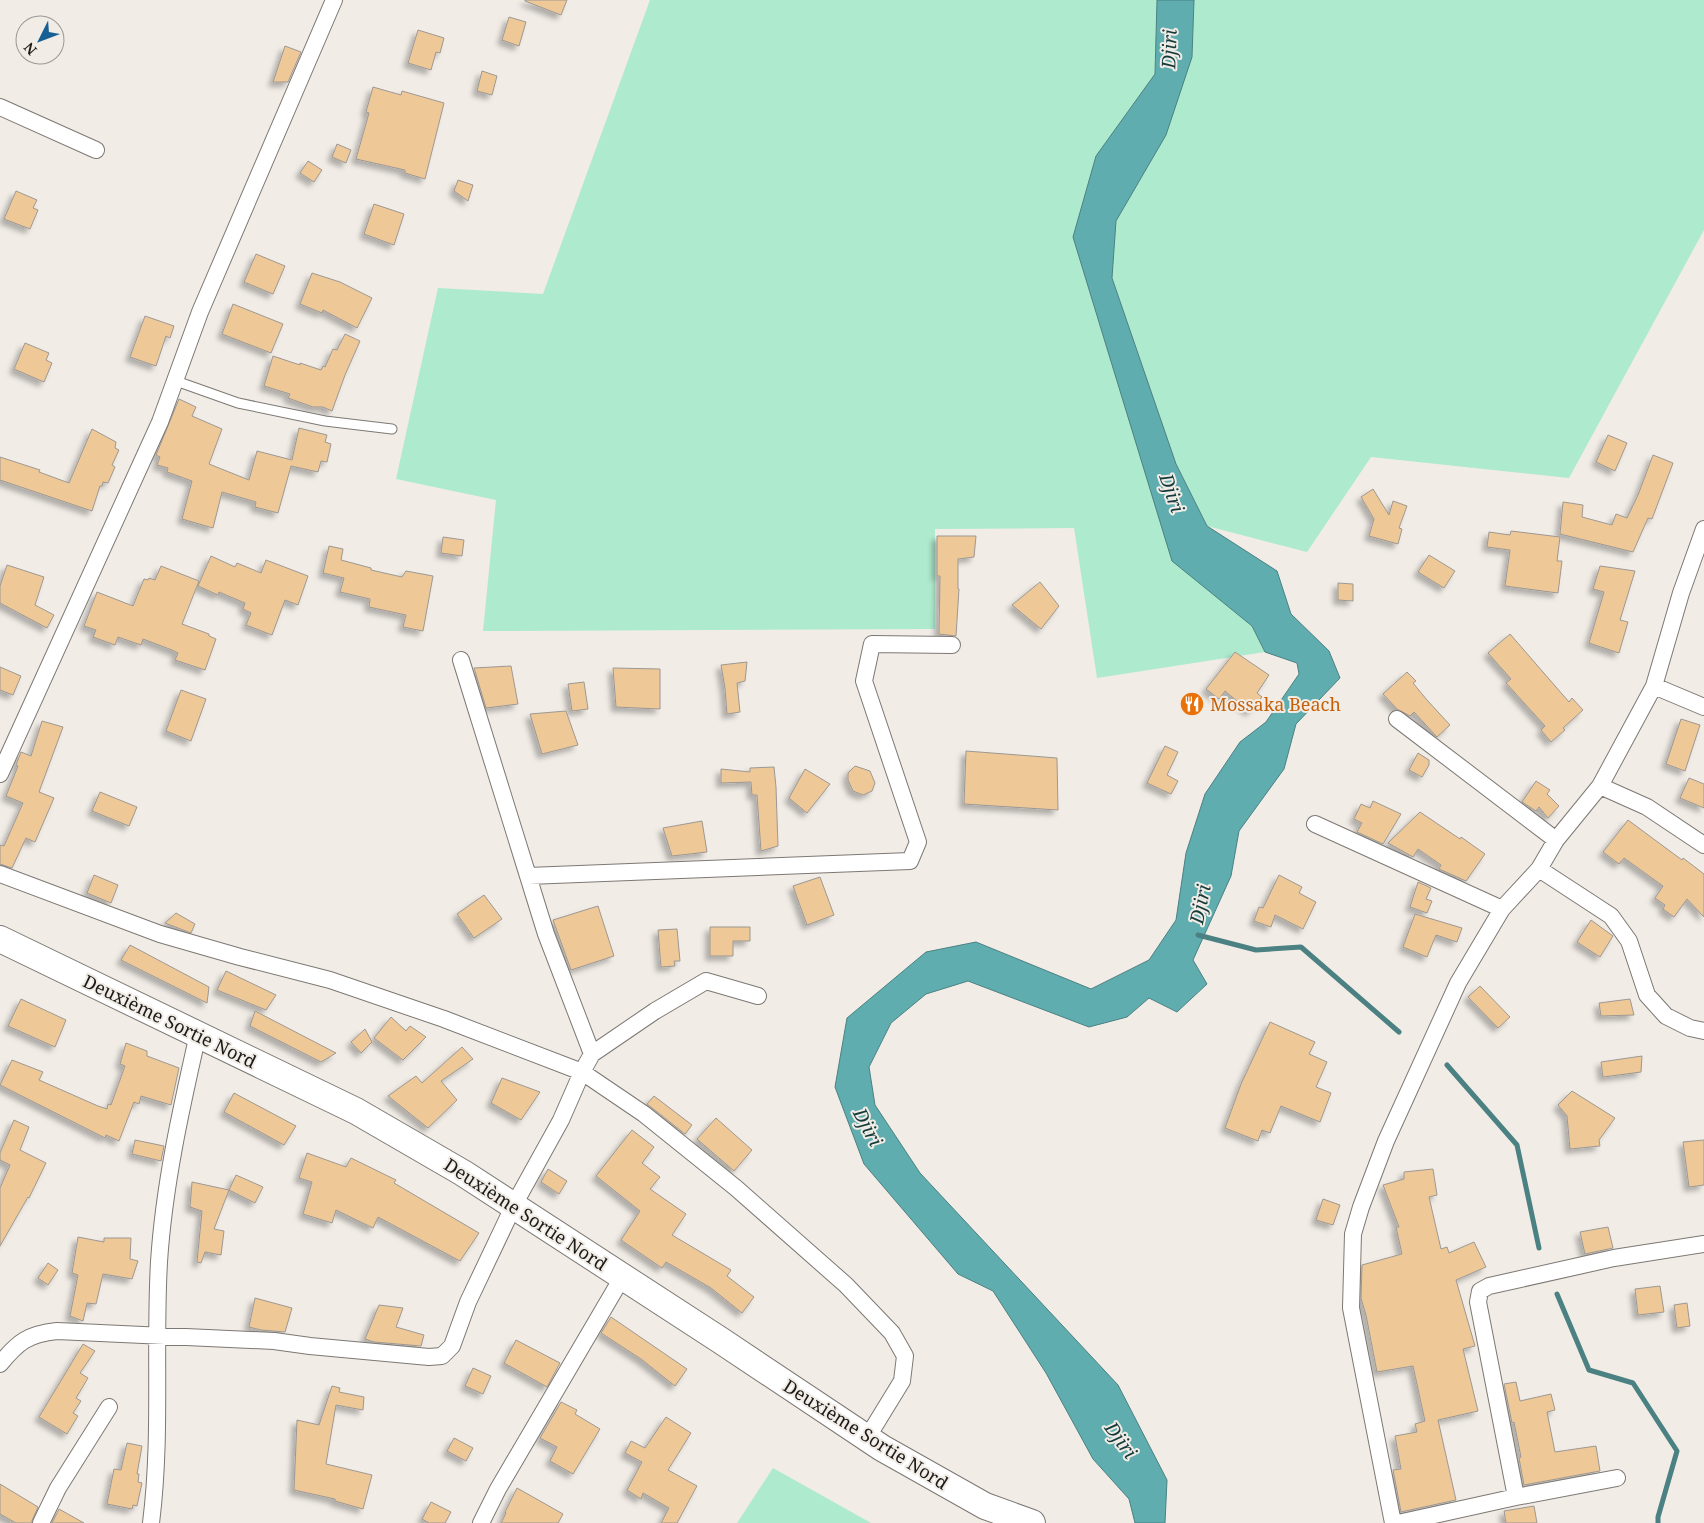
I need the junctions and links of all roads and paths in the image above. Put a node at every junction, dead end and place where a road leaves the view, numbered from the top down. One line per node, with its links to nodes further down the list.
1 (330, 1): 4 (street)
2 (0, 106): 3 (street)
3 (96, 150)
4 (176, 381): 5 (lane); 12 (street)
5 (392, 429)
6 (1704, 529): 9 (street)
7 (952, 645): 19 (street)
8 (461, 660): 19 (street)
9 (1654, 686): 10 (street); 13 (street)
10 (1704, 707)
11 (1397, 719): 15 (street)
12 (0, 774)
13 (1600, 786): 15 (street); 16 (street)
14 (1315, 824): 20 (street)
15 (1556, 840): 17 (street)
16 (1704, 845)
17 (1539, 869): 20 (street); 23 (street)
18 (0, 874): 26 (street)
19 (528, 876): 25 (street)
20 (1502, 910): 40 (street)
21 (0, 939): 24 (main road, Deuxième Sortie Nord)
22 (758, 996): 25 (street)
23 (1704, 1031)
24 (198, 1034): 27 (main road, Deuxième Sortie Nord); 30 (street)
25 (592, 1054): 26 (street)
26 (582, 1072): 27 (street); 33 (street)
27 (514, 1205): 29 (main road, Deuxième Sortie Nord); 30 (street)
28 (1704, 1244): 35 (street)
29 (623, 1276): 33 (main road, Deuxième Sortie Nord); 38 (street)
30 (158, 1335): 31 (street); 37 (street)
31 (0, 1364)
32 (109, 1407): 36 (street)
33 (867, 1438): 39 (main road, Deuxième Sortie Nord)
34 (1617, 1478): 35 (street)
35 (1516, 1497): 41 (street)
36 (40, 1523)
37 (151, 1523)
38 (481, 1523)
39 (1032, 1523)
40 (1393, 1523)
41 (1398, 1523)

